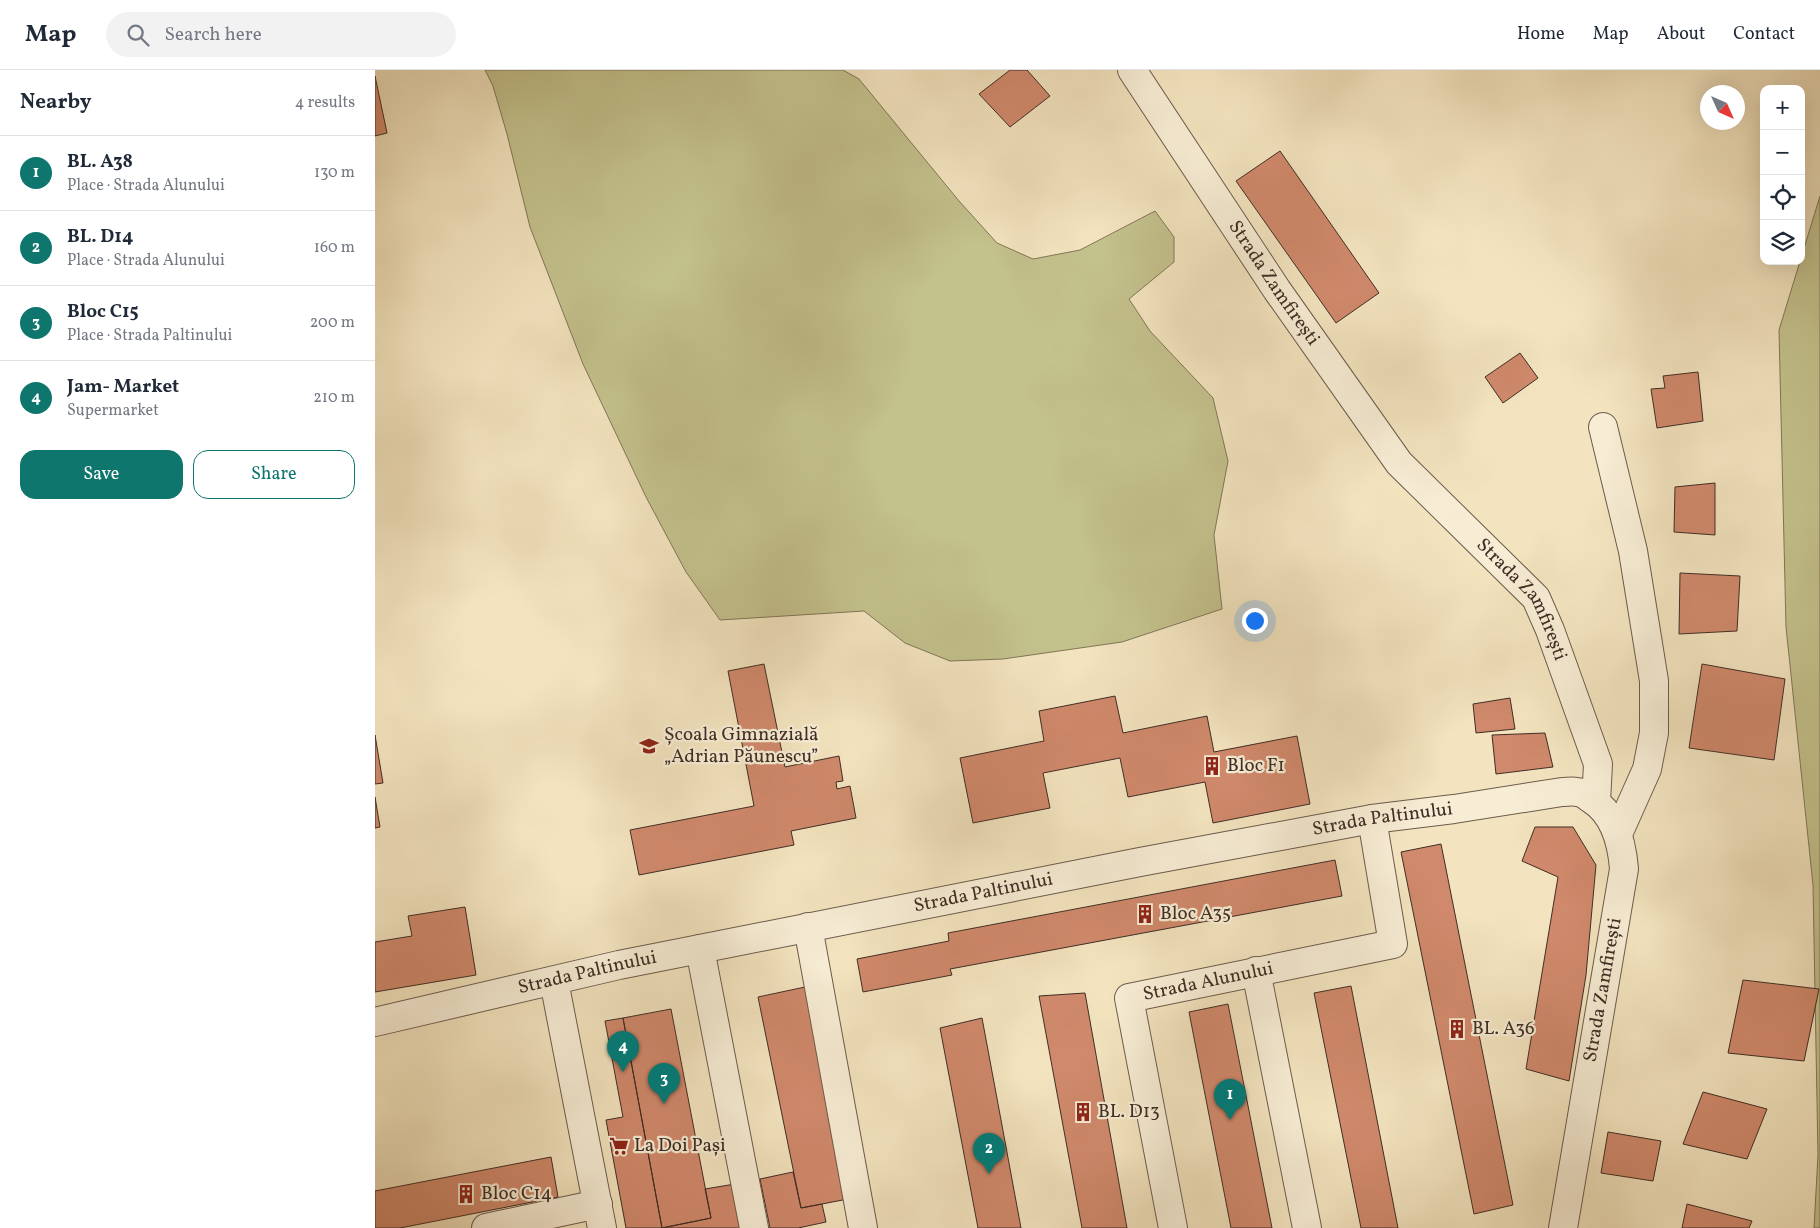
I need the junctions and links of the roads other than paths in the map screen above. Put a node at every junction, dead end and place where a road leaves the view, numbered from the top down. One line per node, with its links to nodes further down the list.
1 (1131, 70): 3 (street, Strada Zamfirești)
2 (1603, 427): 5 (street)
3 (1596, 802): 4 (street, Strada Paltinului); 5 (street, Strada Zamfirești)
4 (1372, 818): 6 (street, Strada Paltinului); 8 (street, Strada Alunului)
5 (1618, 834): 17 (street, Strada Zamfirești)
6 (808, 927): 7 (street, Strada Paltinului); 12 (street)
7 (700, 949): 9 (street, Strada Paltinului); 14 (street)
8 (1256, 971): 15 (street, Strada Alunului); 16 (street)
9 (554, 981): 10 (street, Strada Paltinului); 11 (street)
10 (375, 1022)
11 (600, 1216): 13 (street)
12 (859, 1227)
13 (486, 1228)
14 (754, 1228)
15 (1173, 1228)
16 (1307, 1228)
17 (1563, 1228)

